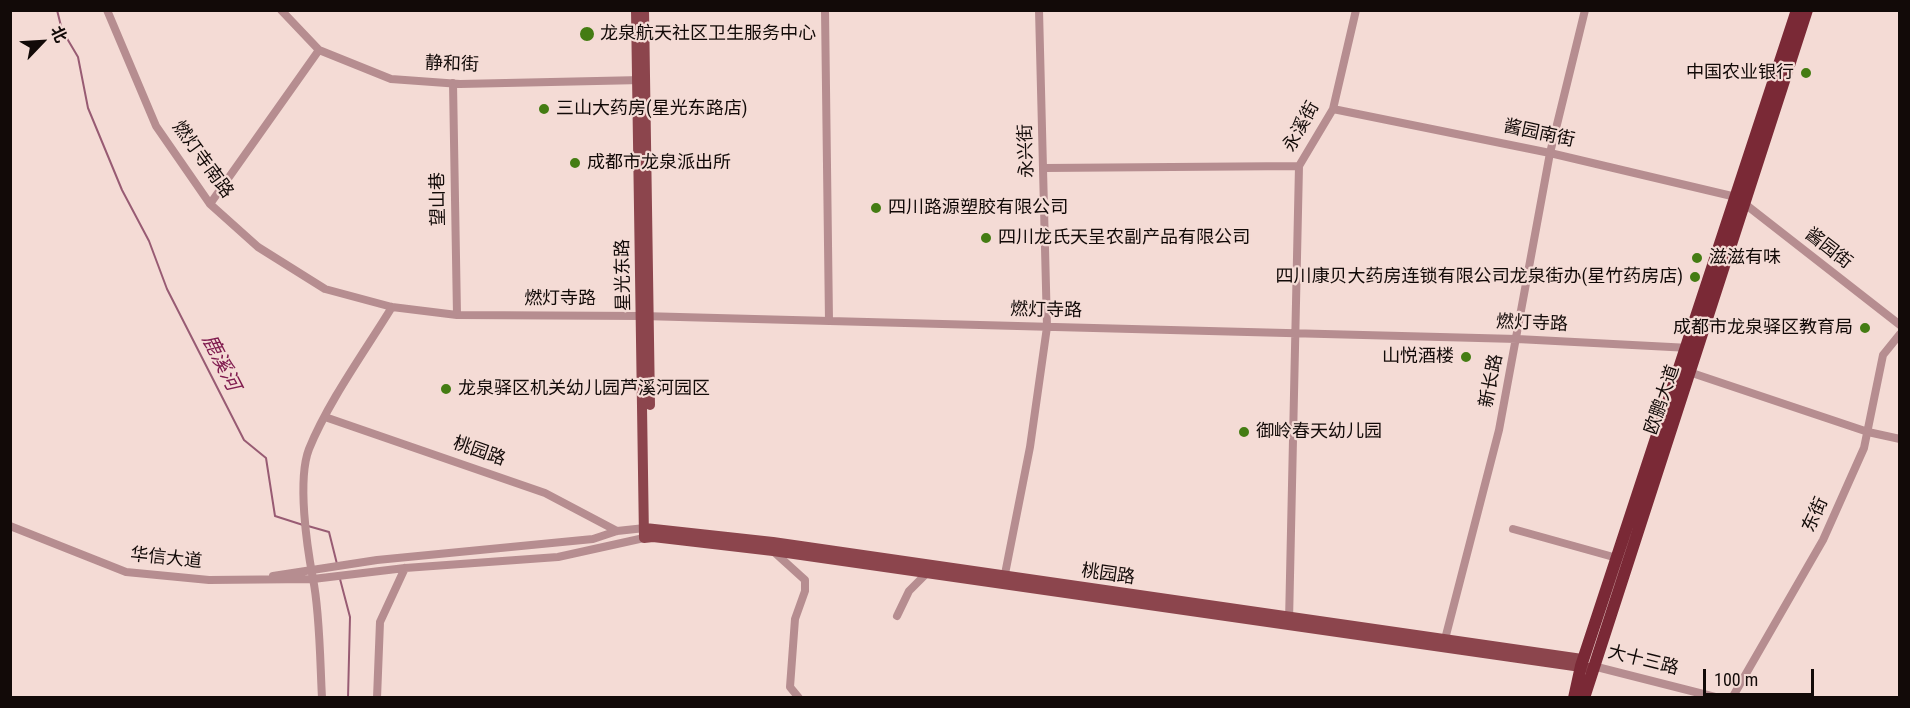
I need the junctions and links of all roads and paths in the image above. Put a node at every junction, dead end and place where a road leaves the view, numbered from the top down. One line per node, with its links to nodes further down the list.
1 (107, 10): 19 (street, 燃灯寺南路)
2 (281, 10): 11 (street, 静和街)
3 (636, 10): 12 (main road, 星光东路)
4 (644, 10): 12 (main road, 星光东路)
5 (825, 10): 23 (street)
6 (1039, 10): 17 (street, 永兴街)
7 (1356, 10): 14 (street, 永溪街)
8 (1585, 10): 15 (street, 新长路)
9 (1797, 10): 18 (highway, 欧鹏大道)
10 (1807, 10): 18 (highway, 欧鹏大道)
11 (319, 50): 13 (street, 静和街); 19 (street)
12 (641, 80): 13 (street, 静和街); 22 (main road, 星光东路)
13 (453, 83): 21 (street, 望山巷)
14 (1333, 109): 15 (street, 酱园南街); 16 (street, 永溪街)
15 (1550, 153): 18 (street, 酱园南街); 28 (street, 新长路)
16 (1299, 166): 17 (street); 26 (street, 永溪街)
17 (1045, 168): 25 (street, 永兴街)
18 (1741, 201): 24 (street, 酱园街); 29 (highway, 欧鹏大道); 30 (highway, 欧鹏大道)
19 (210, 204): 20 (street, 燃灯寺南路)
20 (392, 307): 21 (street, 燃灯寺路); 33 (street)
21 (457, 315): 22 (street, 燃灯寺路)
22 (645, 317): 23 (street, 燃灯寺路); 39 (main road, 星光东路)
23 (829, 321): 25 (street, 燃灯寺路)
24 (1899, 326)
25 (1047, 327): 26 (street, 燃灯寺路); 47 (street, 永兴街)
26 (1295, 334): 28 (street, 燃灯寺路); 49 (street, 永溪街)
27 (1899, 334): 34 (street, 东街)
28 (1517, 339): 29 (street, 燃灯寺路); 50 (street, 新长路)
29 (1686, 347): 30 (street, 燃灯寺路); 31 (highway, 欧鹏大道)
30 (1699, 349): 32 (highway, 欧鹏大道)
31 (1679, 369): 32 (street); 41 (highway, 欧鹏大道)
32 (1692, 372): 34 (street); 51 (highway, 欧鹏大道)
33 (326, 417): 38 (street, 桃园路); 42 (street)
34 (1868, 432): 35 (street); 58 (street, 东街)
35 (1899, 439)
36 (10, 526): 46 (street, 华信大道)
37 (1513, 529): 41 (street)
38 (617, 531): 39 (street, 桃园路); 42 (street, 桃园路)
39 (648, 533): 40 (main road); 43 (street); 47 (main road, 桃园路)
40 (773, 551): 44 (main road); 54 (street)
41 (1617, 558): 51 (highway, 欧鹏大道)
42 (309, 568): 45 (street); 46 (street, 桃园路)
43 (405, 568): 45 (street); 53 (street)
44 (926, 574): 47 (main road); 48 (street)
45 (313, 579): 46 (street); 52 (street)
46 (255, 580)
47 (1004, 582): 49 (main road, 桃园路)
48 (897, 616)
49 (1289, 621): 50 (main road, 桃园路)
50 (1443, 644): 51 (main road, 桃园路)
51 (1589, 665): 55 (highway); 56 (highway, 欧鹏大道); 57 (street, 大十三路)
52 (322, 698)
53 (377, 698)
54 (799, 698)
55 (1574, 698)
56 (1584, 698)
57 (1719, 698)
58 (1732, 698)

